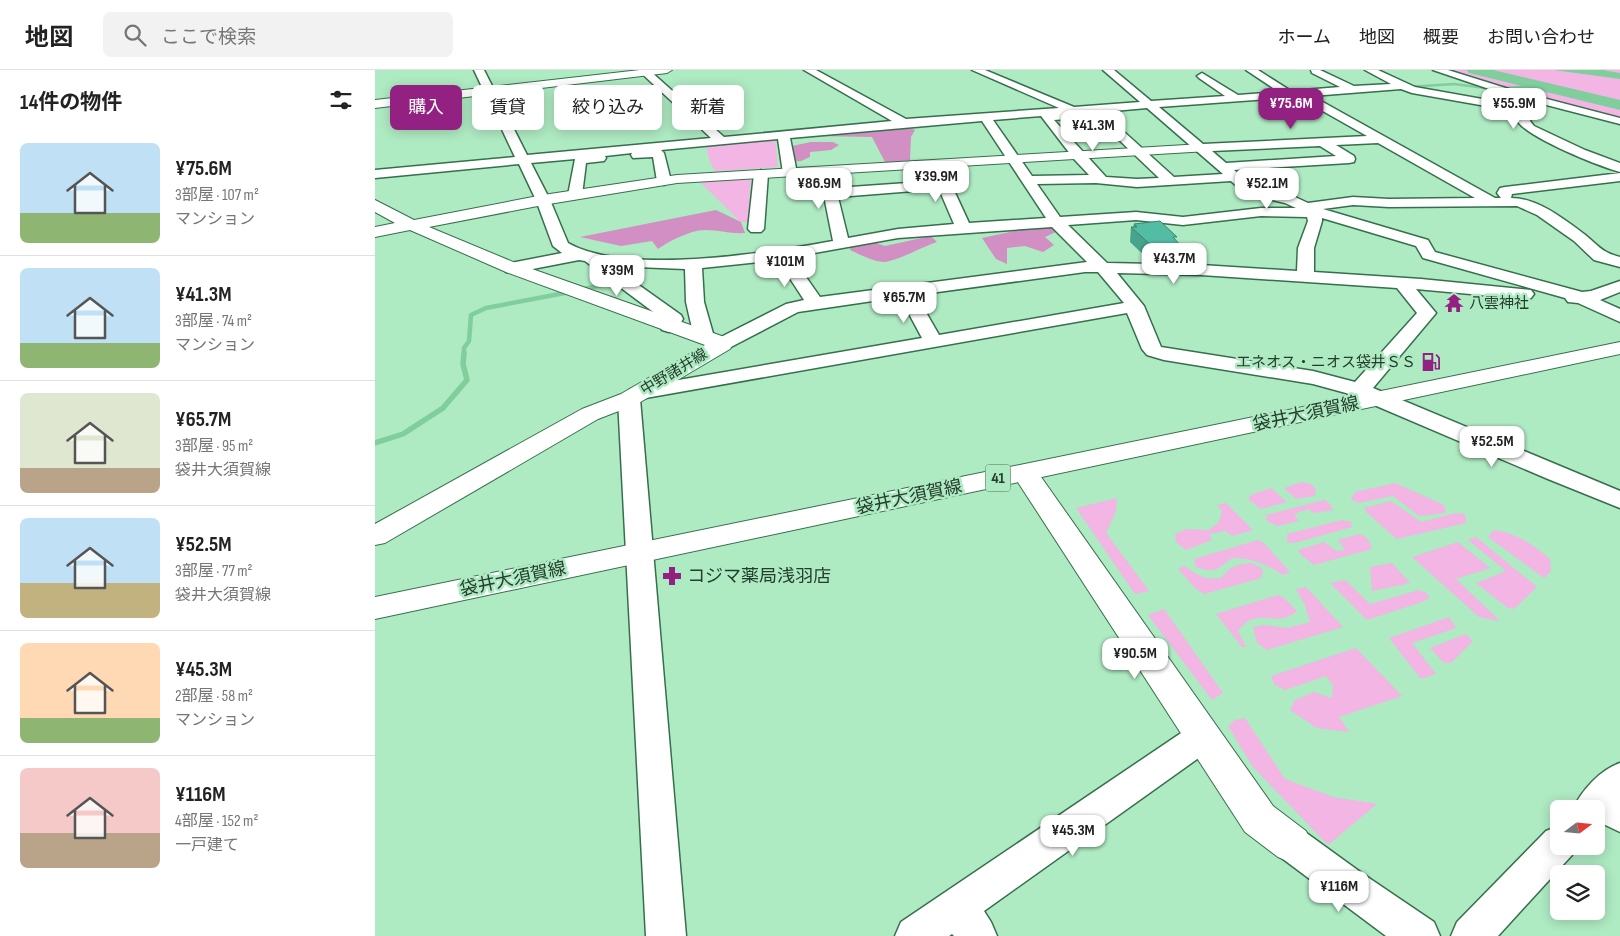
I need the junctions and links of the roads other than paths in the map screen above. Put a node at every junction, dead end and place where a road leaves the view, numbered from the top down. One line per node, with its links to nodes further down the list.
1 (479, 70): 14 (street)
2 (667, 70): 9 (main road)
3 (809, 70): 27 (street)
4 (977, 70): 24 (street)
5 (1108, 70): 22 (street)
6 (1251, 70): 19 (street)
7 (1370, 70): 13 (street)
8 (1438, 70): 26 (street)
9 (645, 71): 15 (main road); 31 (street)
10 (1315, 71): 17 (street)
11 (1202, 76): 20 (street)
12 (1413, 78): 13 (street)
13 (1389, 80): 16 (street)
14 (486, 85)
15 (536, 85)
16 (1405, 87): 17 (street); 23 (street)
17 (1353, 90): 19 (street)
18 (472, 93): 21 (main road)
19 (1295, 94): 20 (street); 30 (street)
20 (1235, 98): 22 (street)
21 (375, 104)
22 (1151, 105): 24 (street); 33 (street)
23 (1523, 109): 26 (street); 36 (street)
24 (1074, 111): 25 (street)
25 (986, 118): 27 (street); 39 (street)
26 (1619, 120)
27 (904, 124): 29 (street)
28 (508, 130): 38 (street)
29 (783, 134): 31 (street); 44 (street)
30 (1380, 139): 32 (street); 57 (street)
31 (721, 140): 38 (street)
32 (1323, 142): 33 (street); 41 (street)
33 (1203, 148): 34 (main road); 41 (street)
34 (1140, 152): 35 (main road); 35 (street); 52 (street)
35 (1077, 156): 39 (main road); 49 (street)
36 (1596, 158): 37 (street); 42 (street)
37 (1620, 159)
38 (522, 160): 45 (street); 56 (street)
39 (1014, 160): 40 (main road); 50 (street)
40 (935, 164): 43 (main road); 53 (street)
41 (1224, 167): 47 (street)
42 (1620, 168)
43 (826, 171): 44 (main road); 54 (street)
44 (790, 173): 46 (main road)
45 (375, 174)
46 (761, 174): 51 (main road); 63 (street)
47 (1235, 177): 52 (street); 60 (street)
48 (1620, 177): 58 (street)
49 (1099, 179): 50 (street); 52 (street)
50 (1028, 180): 61 (street)
51 (664, 181): 55 (main road); 55 (street)
52 (1171, 181)
53 (944, 185): 54 (street); 64 (street)
54 (830, 193): 66 (street)
55 (575, 195): 56 (main road)
56 (543, 200): 62 (main road); 68 (street)
57 (1491, 202): 58 (street); 60 (street)
58 (1519, 202): 70 (street)
59 (375, 205): 62 (main road, 中野諸井線)
60 (1309, 210): 61 (street); 73 (street); 77 (street)
61 (1056, 222): 64 (street); 72 (street)
62 (411, 225): 65 (main road); 71 (main road, 中野諸井線)
63 (756, 229)
64 (964, 229): 66 (street)
65 (375, 232)
66 (841, 244): 67 (street)
67 (782, 254): 69 (street); 78 (street)
68 (584, 256): 69 (street); 71 (street); 81 (street)
69 (693, 262): 82 (street)
70 (1620, 262)
71 (512, 268): 81 (main road, 中野諸井線)
72 (1102, 268): 73 (street); 76 (street); 79 (street)
73 (1305, 277): 74 (street)
74 (1402, 283): 77 (street); 85 (street)
75 (1620, 286): 77 (street)
76 (905, 291): 78 (street); 83 (street)
77 (1580, 297): 80 (street)
78 (815, 303): 82 (street)
79 (1135, 306): 83 (street); 85 (street)
80 (1620, 316)
81 (669, 326): 82 (main road, 中野諸井線)
82 (713, 340): 86 (main road, 中野諸井線)
83 (933, 341): 86 (street)
84 (1620, 348): 85 (main road, 袋井大須賀線 / 41)
85 (1370, 395): 87 (main road, 袋井大須賀線 / 41); 88 (street)
86 (634, 396): 89 (main road, 中野諸井線); 90 (street)
87 (1025, 473): 90 (main road, 袋井大須賀線 / 41); 92 (main road)
88 (1620, 500)
89 (375, 536)
90 (639, 553): 91 (main road, 袋井大須賀線 / 41); 96 (street)
91 (375, 608)
92 (1202, 737): 93 (main road); 95 (street)
93 (1292, 844): 98 (street)
94 (1550, 853): 99 (street)
95 (967, 921): 97 (street)
96 (666, 936)
97 (915, 936)
98 (1420, 936)
99 (1471, 936)

